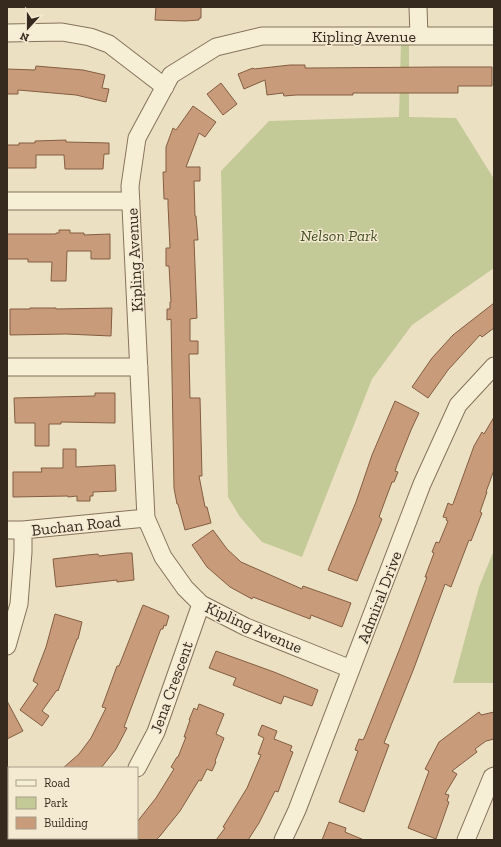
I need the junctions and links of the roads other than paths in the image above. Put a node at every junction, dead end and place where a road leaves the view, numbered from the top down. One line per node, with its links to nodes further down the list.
1 (418, 7): 3 (street)
2 (7, 33): 5 (street)
3 (419, 36): 4 (street, Kipling Avenue); 5 (street, Kipling Avenue)
4 (494, 36)
5 (165, 86): 7 (street, Kipling Avenue)
6 (7, 201): 7 (street)
7 (131, 201): 10 (street, Kipling Avenue)
8 (494, 366): 15 (street, Admiral Drive)
9 (7, 367): 10 (street)
10 (139, 367): 11 (street, Kipling Avenue)
11 (146, 518): 12 (street, Buchan Road); 13 (street, Kipling Avenue)
12 (15, 530): 14 (street)
13 (201, 604): 15 (street, Kipling Avenue); 16 (street, Jena Crescent)
14 (7, 646)
15 (351, 669): 18 (street, Admiral Drive)
16 (138, 767)
17 (494, 776): 19 (street)
18 (283, 840)
19 (466, 840)

